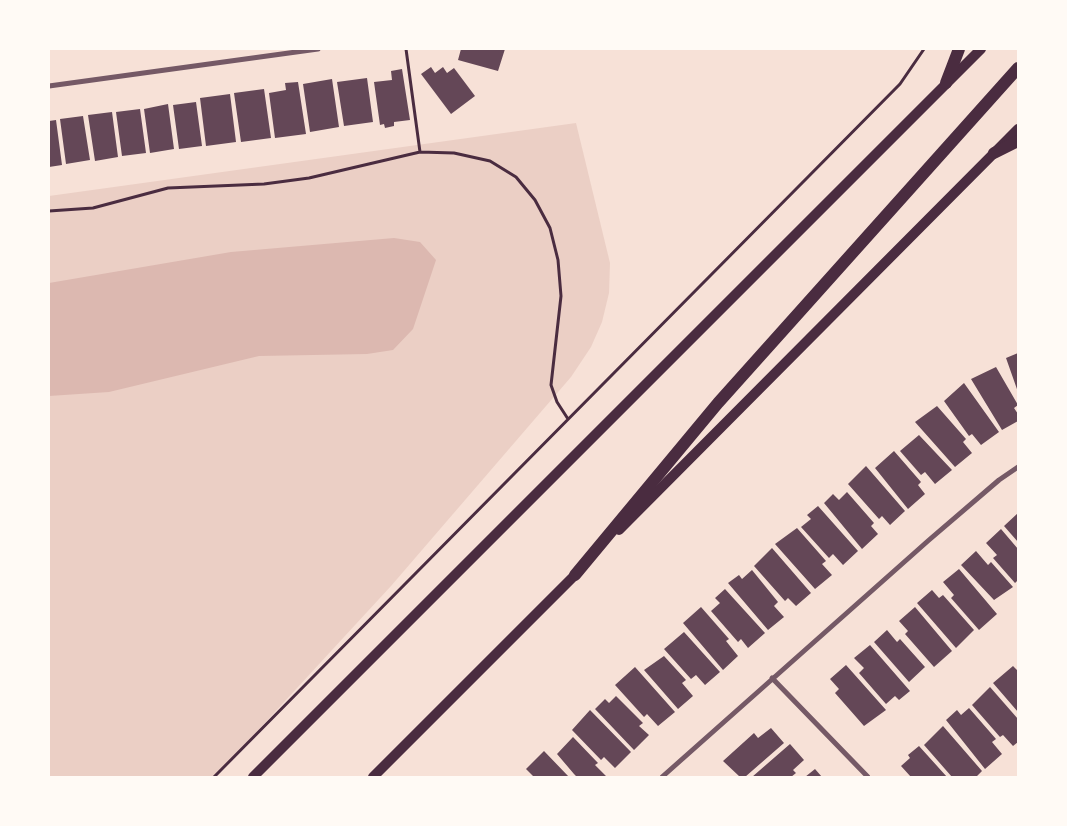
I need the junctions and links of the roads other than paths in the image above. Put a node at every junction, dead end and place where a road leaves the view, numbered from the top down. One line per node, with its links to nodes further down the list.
1 (318, 49): 6 (street)
2 (959, 49): 5 (main road)
3 (981, 49): 5 (main road)
4 (1018, 68): 11 (main road)
5 (946, 84): 13 (main road)
6 (49, 86)
7 (1018, 129): 9 (main road)
8 (1018, 141): 9 (main road)
9 (994, 153): 11 (main road)
10 (1018, 467): 12 (street)
11 (575, 575): 14 (main road)
12 (772, 678): 15 (street); 16 (street)
13 (252, 777)
14 (373, 777)
15 (662, 777)
16 (868, 777)

